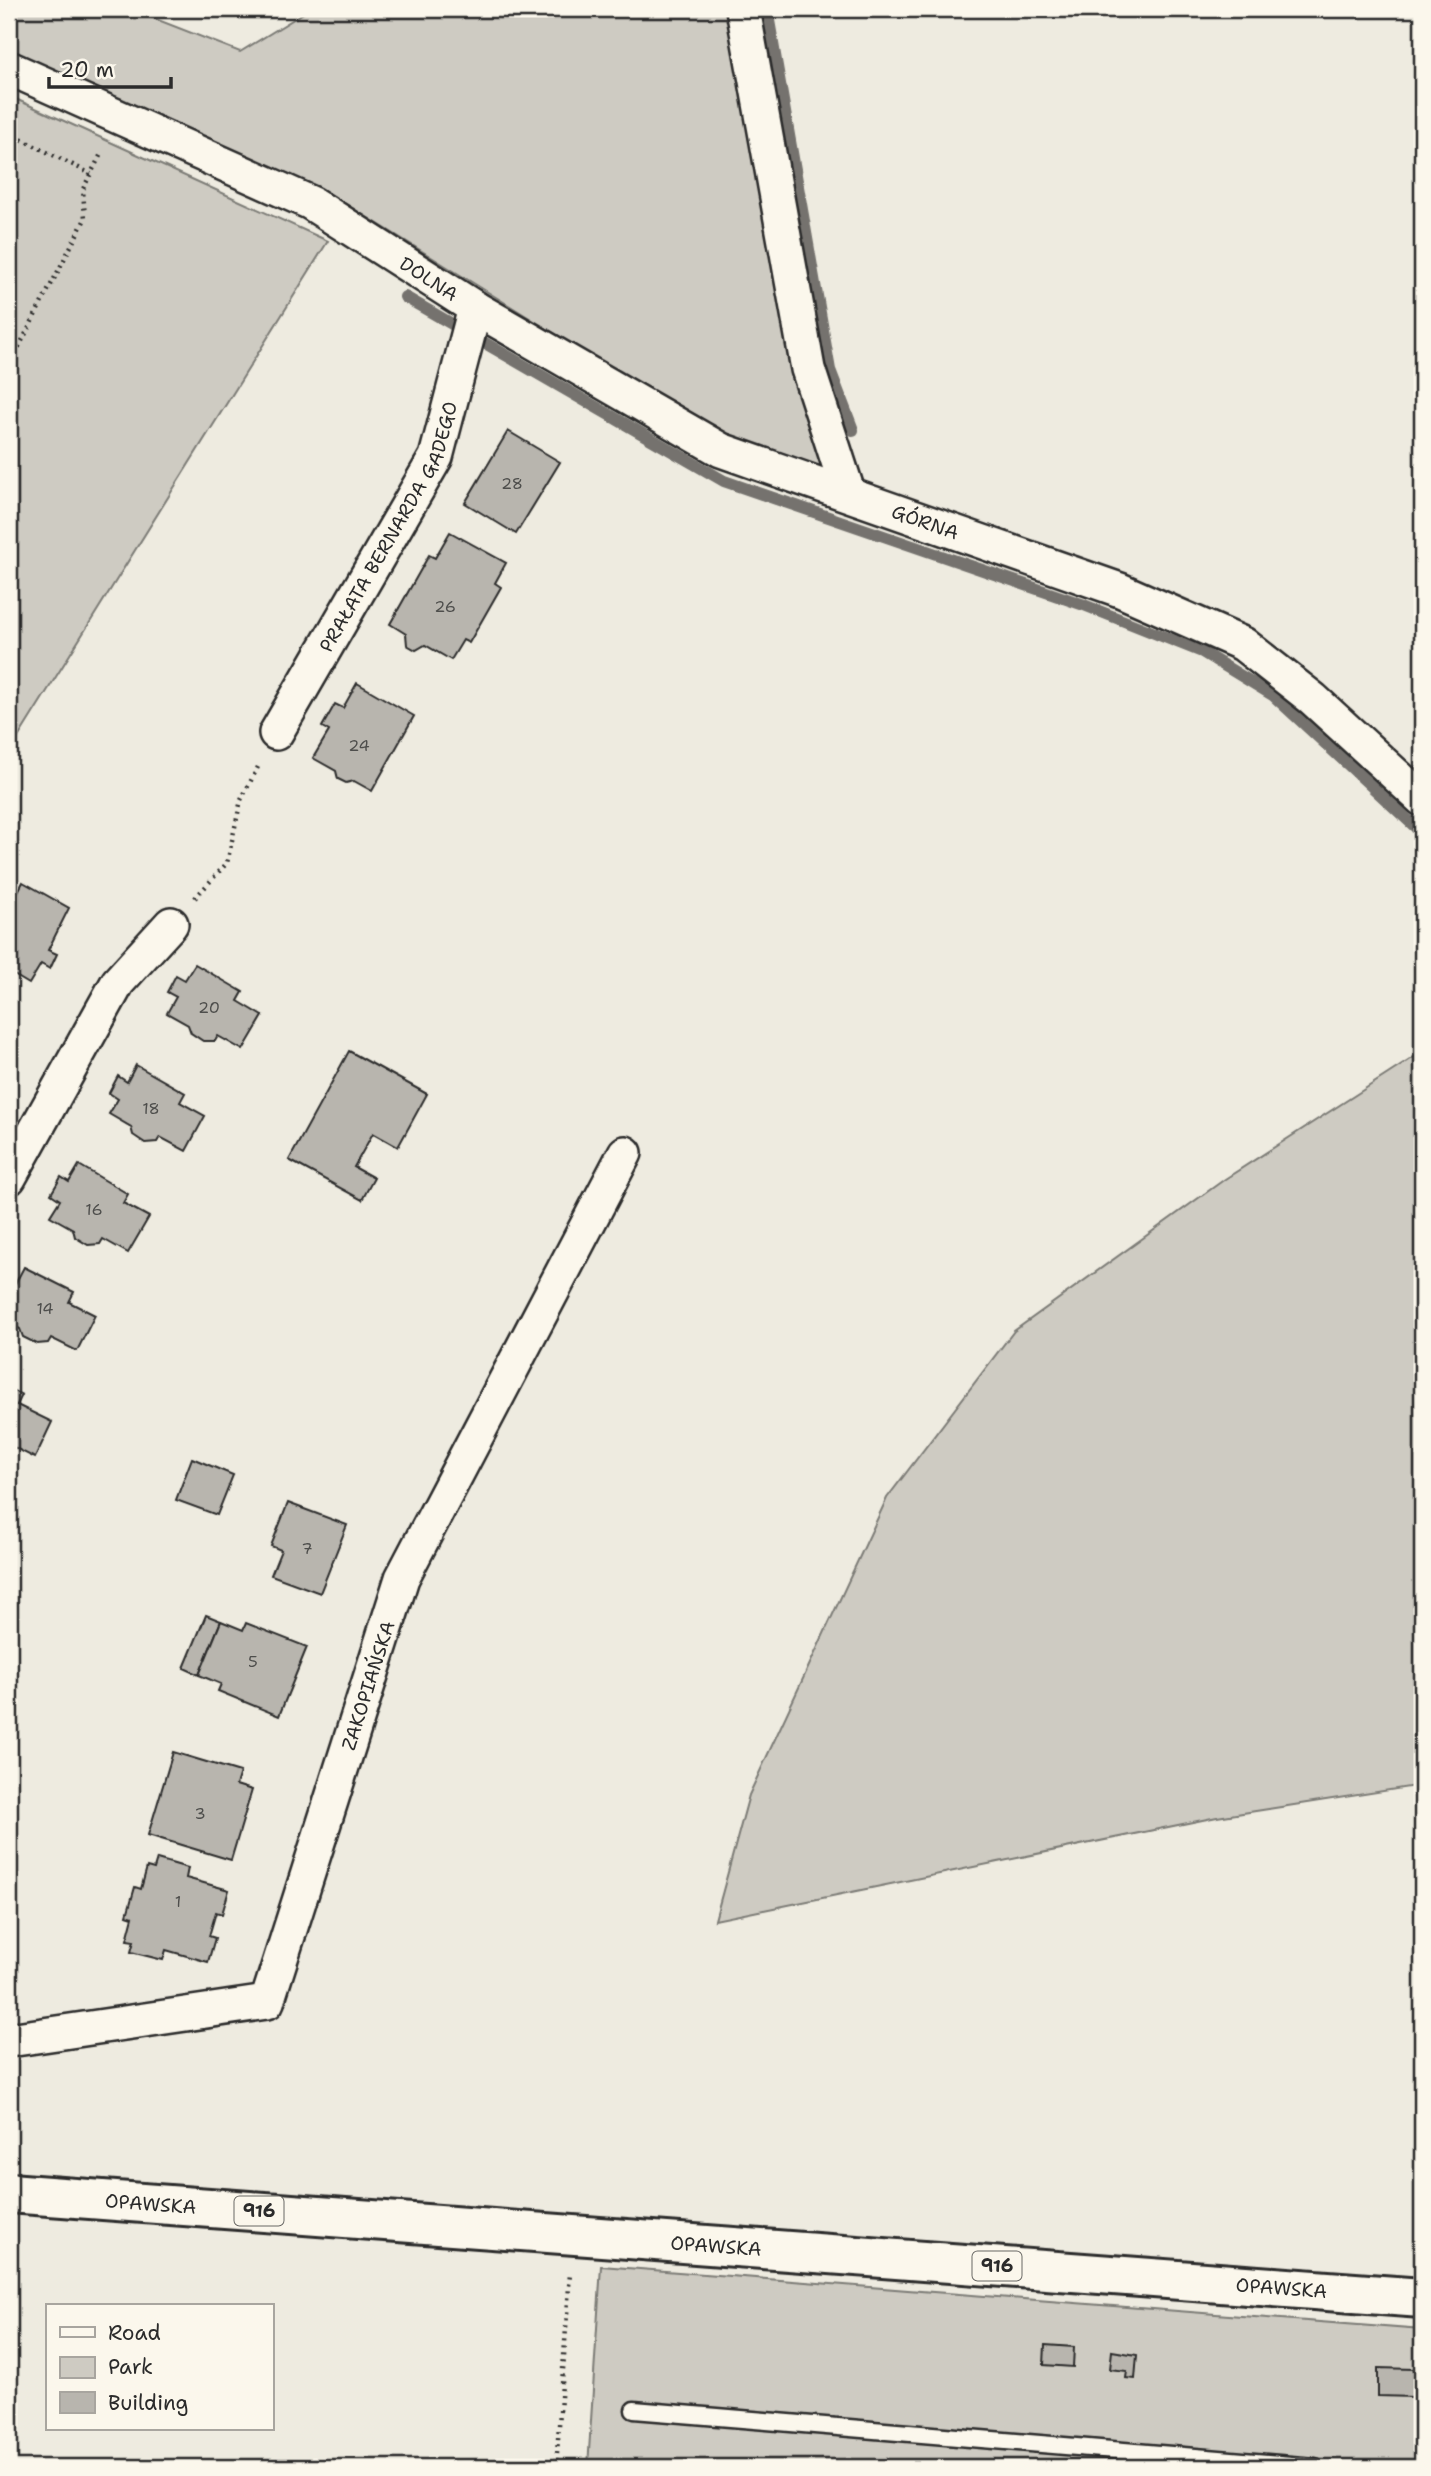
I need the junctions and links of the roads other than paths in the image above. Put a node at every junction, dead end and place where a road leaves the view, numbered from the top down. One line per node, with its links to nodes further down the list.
1 (743, 9): 4 (street)
2 (9, 68): 3 (street, DOLNA)
3 (475, 308): 4 (street, DOLNA); 5 (street, PRAŁATA BERNARDA GADEGO)
4 (848, 492): 6 (street, GÓRNA)
5 (276, 733)
6 (1422, 799)
7 (171, 924): 9 (street)
8 (625, 1153): 10 (street, ZAKOPIAŃSKA)
9 (9, 1178)
10 (9, 2040)
11 (9, 2193): 12 (main road, OPAWSKA / 916)
12 (1422, 2298)
13 (634, 2410): 14 (lane)
14 (1315, 2467)

